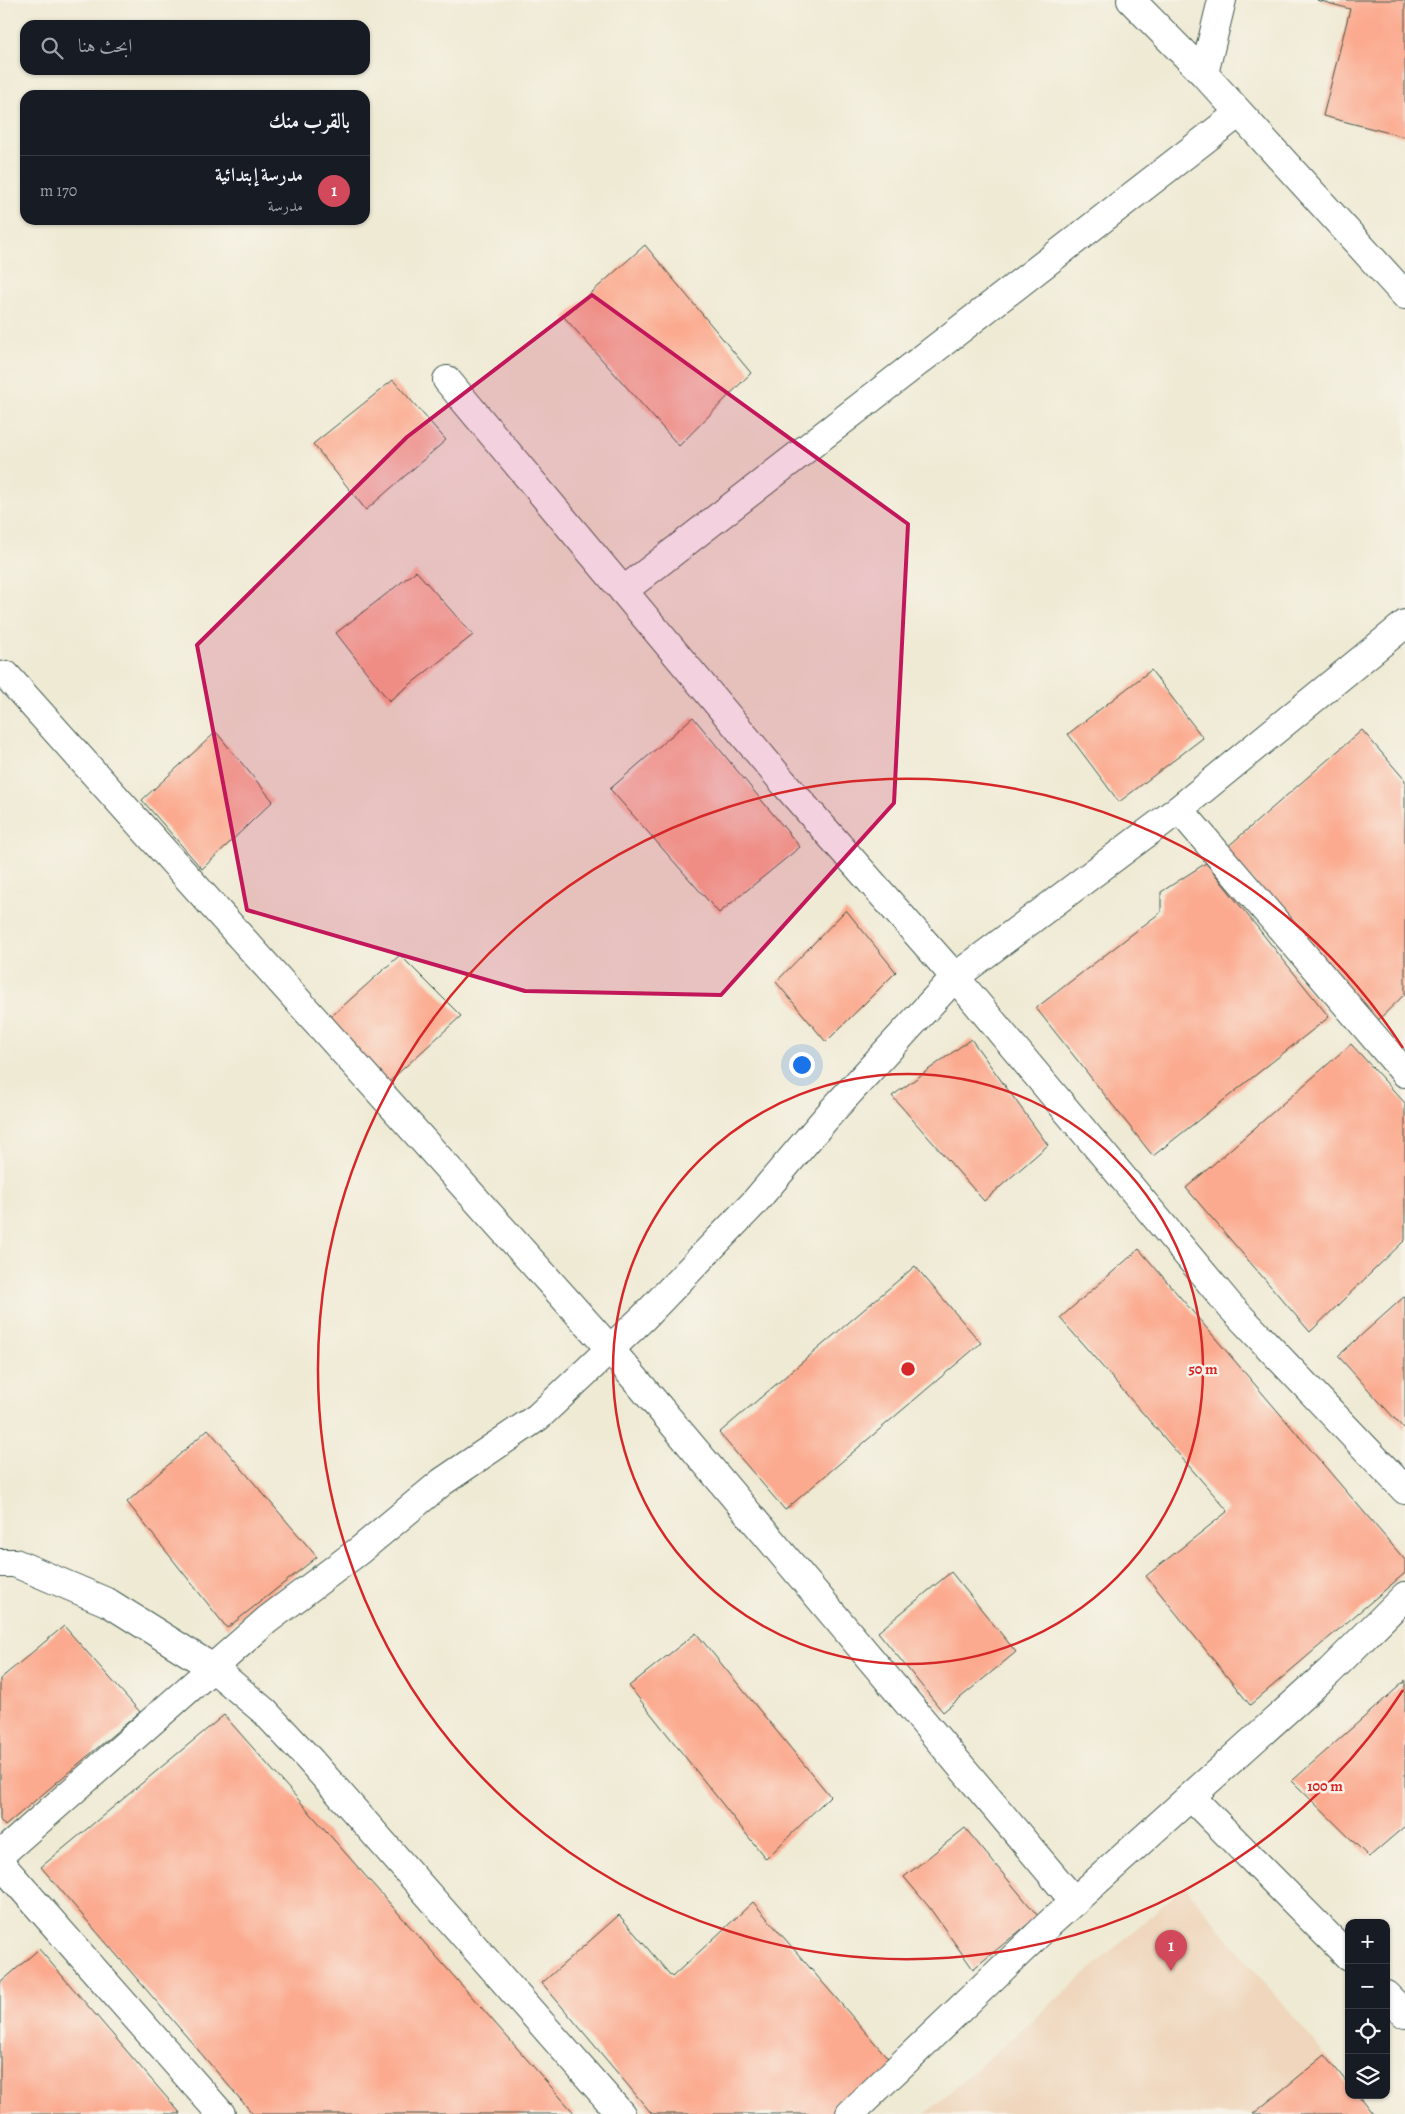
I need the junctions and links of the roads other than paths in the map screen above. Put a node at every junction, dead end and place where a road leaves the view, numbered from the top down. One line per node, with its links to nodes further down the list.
1 (1131, 0): 3 (street)
2 (1222, 0): 3 (street)
3 (1204, 74): 4 (street)
4 (1239, 112): 5 (street); 7 (street)
5 (1405, 295)
6 (447, 380): 7 (street)
7 (624, 591): 11 (street)
8 (1405, 624): 10 (street)
9 (6, 675): 13 (street)
10 (1179, 809): 11 (street); 12 (street)
11 (955, 977): 13 (street); 14 (street)
12 (1405, 1073)
13 (610, 1349): 17 (street); 21 (street)
14 (1405, 1490)
15 (0, 1563): 17 (street)
16 (1405, 1596): 18 (street)
17 (213, 1668): 19 (street); 26 (street)
18 (1191, 1797): 21 (street); 22 (street)
19 (0, 1854)
20 (0, 1863): 25 (street)
21 (1075, 1902): 27 (street)
22 (1345, 1953)
23 (1390, 1999): 24 (street)
24 (1405, 2014)
25 (221, 2114)
26 (621, 2114)
27 (850, 2114)

